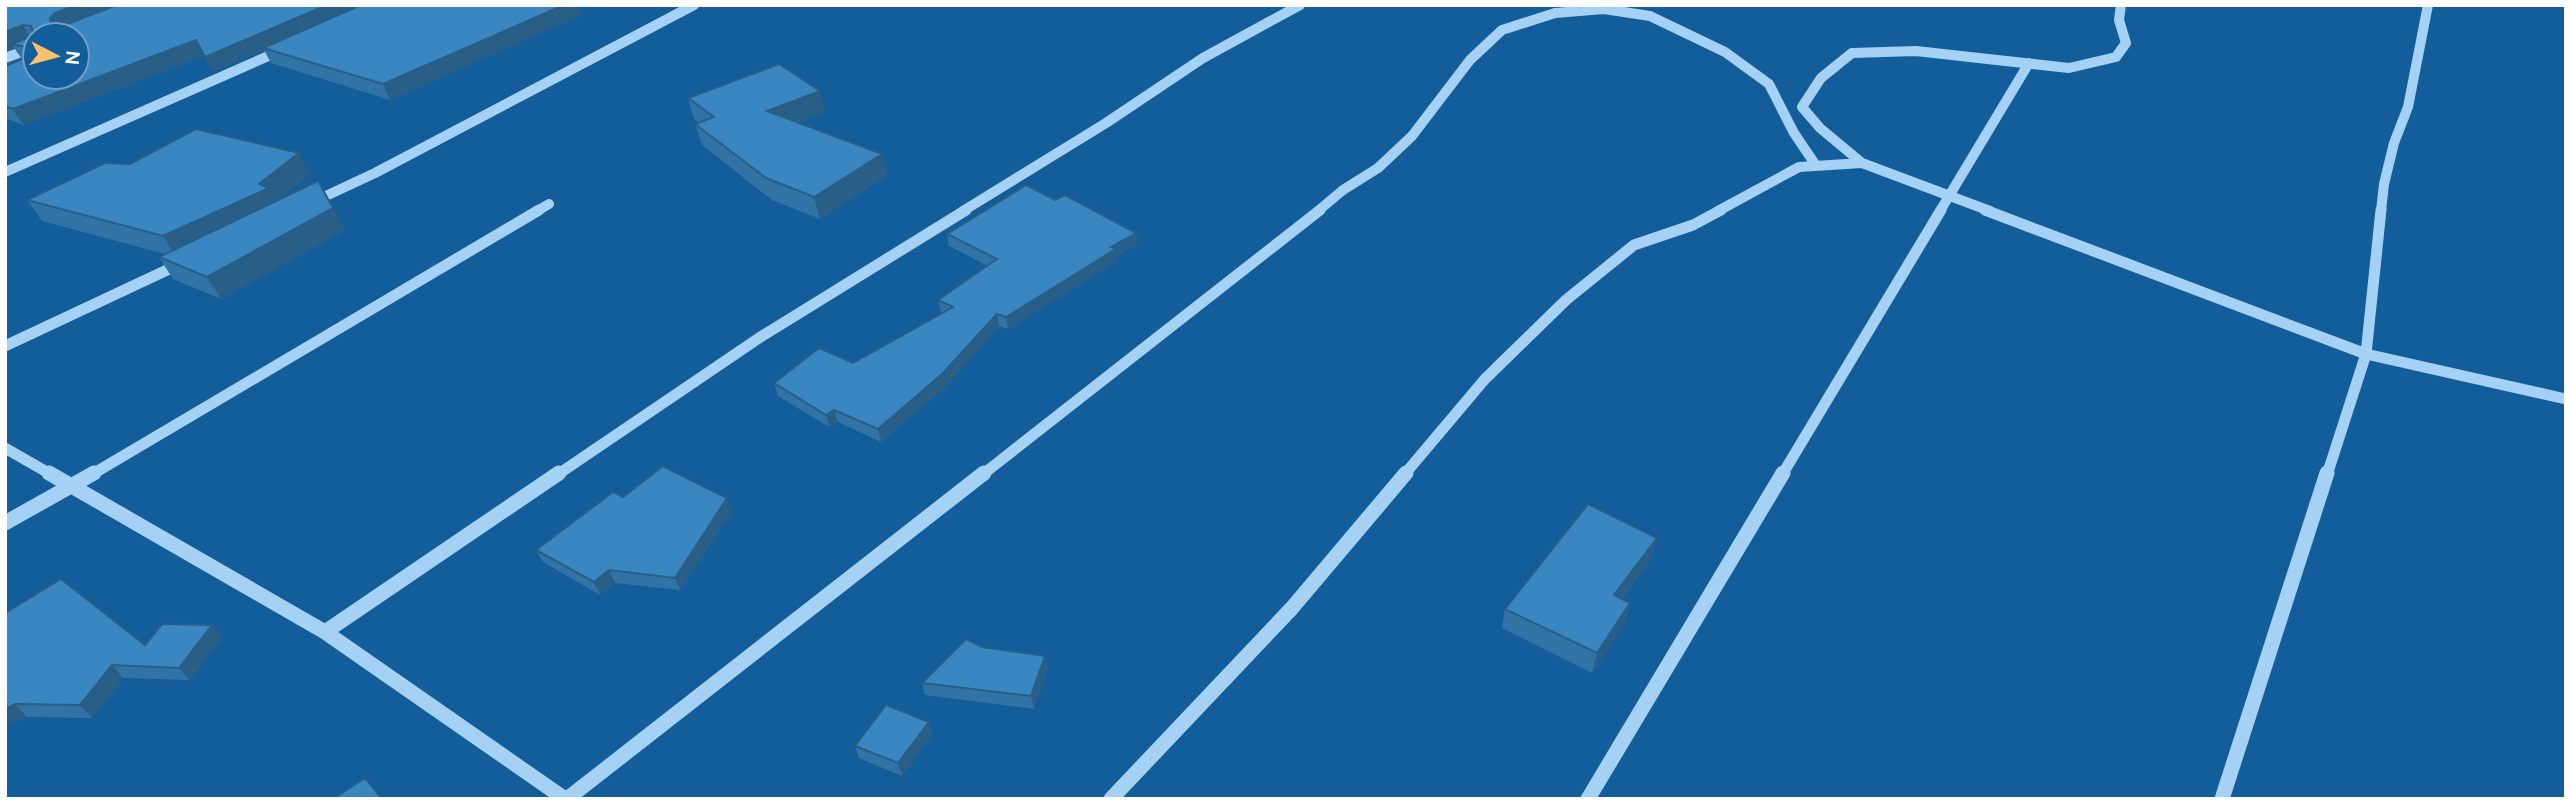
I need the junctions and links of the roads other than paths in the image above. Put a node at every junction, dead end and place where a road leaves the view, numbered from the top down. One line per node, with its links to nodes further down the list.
1 (694, 5): 14 (street)
2 (1300, 5): 22 (street)
3 (1619, 5): 6 (street)
4 (2121, 5): 8 (street)
5 (2428, 5): 17 (street)
6 (1650, 16): 10 (street); 23 (street)
7 (296, 44): 11 (street)
8 (2029, 63): 9 (street); 12 (street)
9 (1862, 163): 10 (street); 12 (street)
10 (1815, 164): 24 (street)
11 (5, 172)
12 (1949, 196): 17 (street); 25 (street)
13 (549, 204): 20 (street)
14 (301, 207)
15 (190, 259): 16 (street)
16 (5, 346)
17 (2366, 355): 18 (street); 26 (street)
18 (2566, 399)
19 (5, 448): 20 (street)
20 (71, 487): 21 (street); 22 (street)
21 (5, 523)
22 (325, 632): 23 (street)
23 (566, 799)
24 (1111, 799)
25 (1588, 799)
26 (2222, 799)

